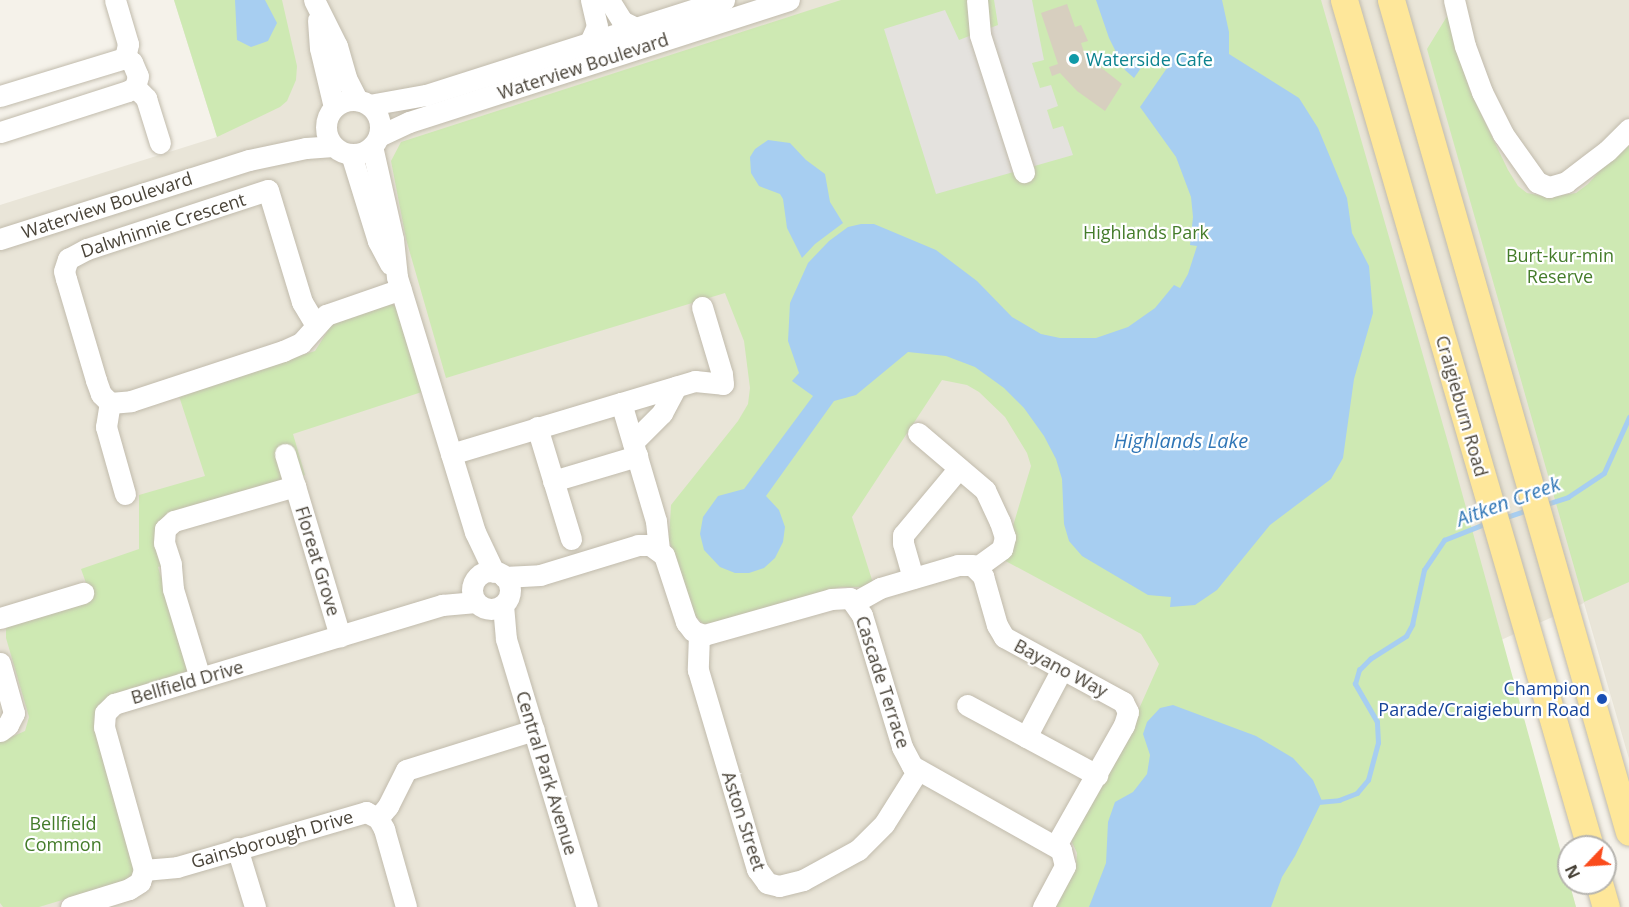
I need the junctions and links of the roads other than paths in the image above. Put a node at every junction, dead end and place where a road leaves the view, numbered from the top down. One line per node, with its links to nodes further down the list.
1 (115, 0): 15 (street)
2 (591, 0): 14 (street)
3 (609, 0): 12 (street)
4 (724, 0): 12 (street, Waterview Boulevard)
5 (789, 0): 24 (street, Waterview Boulevard)
6 (961, 0): 13 (street)
7 (977, 0): 13 (street)
8 (1344, 0): 66 (main road, Craigieburn Road)
9 (1391, 0): 65 (main road)
10 (1454, 0): 22 (street)
11 (316, 5): 19 (street); 20 (street)
12 (636, 28): 14 (street, Waterview Boulevard)
13 (979, 31): 28 (street)
14 (590, 42): 19 (street, Waterview Boulevard)
15 (125, 58): 16 (street); 17 (street)
16 (135, 87): 21 (street); 25 (street)
17 (27, 88): 18 (street); 21 (street)
18 (0, 96)
19 (363, 102): 20 (street); 24 (street)
20 (330, 114): 26 (street); 27 (street, Waterview Boulevard)
21 (36, 120): 23 (street)
22 (1629, 129)
23 (0, 132)
24 (375, 141): 26 (street); 30 (street, Central Park Avenue)
25 (160, 143)
26 (342, 150): 27 (street, Waterview Boulevard); 30 (street, Central Park Avenue)
27 (249, 160): 29 (street, Waterview Boulevard)
28 (1024, 172)
29 (0, 239)
30 (399, 283): 32 (street); 40 (street, Central Park Avenue)
31 (702, 307): 33 (street)
32 (315, 324): 34 (street); 34 (street, Dalwhinnie Crescent)
33 (676, 387): 35 (street); 38 (street)
34 (110, 403): 44 (street)
35 (621, 404): 36 (street); 38 (street)
36 (537, 428): 40 (street); 42 (street)
37 (918, 433): 41 (street)
38 (635, 449): 42 (street); 46 (street)
39 (285, 454): 43 (street, Floreat Grove)
40 (452, 454): 49 (street, Central Park Avenue)
41 (959, 468): 47 (street); 48 (street)
42 (553, 481): 45 (street)
43 (295, 486): 54 (street, Floreat Grove); 57 (street, Floreat Grove)
44 (125, 494)
45 (571, 539)
46 (659, 550): 49 (street); 53 (street)
47 (976, 567): 48 (street); 56 (street, Bayano Way)
48 (913, 578): 51 (street)
49 (491, 590): 54 (street, Bellfield Drive); 59 (street, Central Park Avenue)
50 (83, 593): 52 (street)
51 (855, 602): 53 (street, Cascade Terrace); 62 (street, Cascade Terrace)
52 (0, 618)
53 (699, 634): 62 (street, Aston Street)
54 (340, 636): 57 (street, Bellfield Drive)
55 (0, 663): 60 (street)
56 (1062, 669): 61 (street); 63 (street, Bayano Way)
57 (200, 678): 69 (street, Bellfield Drive)
58 (967, 705): 61 (street)
59 (534, 730): 64 (street); 73 (street, Central Park Avenue)
60 (0, 731)
61 (1026, 737): 63 (street)
62 (918, 770): 67 (street, Cascade Terrace)
63 (1097, 775): 67 (street, Bayano Way)
64 (378, 818): 68 (street, Gainsborough Drive); 72 (street, Gainsborough Drive)
65 (1629, 831)
66 (1587, 835)
67 (1056, 846): 74 (street)
68 (237, 848): 69 (street, Gainsborough Drive); 71 (street)
69 (144, 870): 70 (street)
70 (71, 907)
71 (255, 907)
72 (406, 907)
73 (587, 907)
74 (1043, 907)

